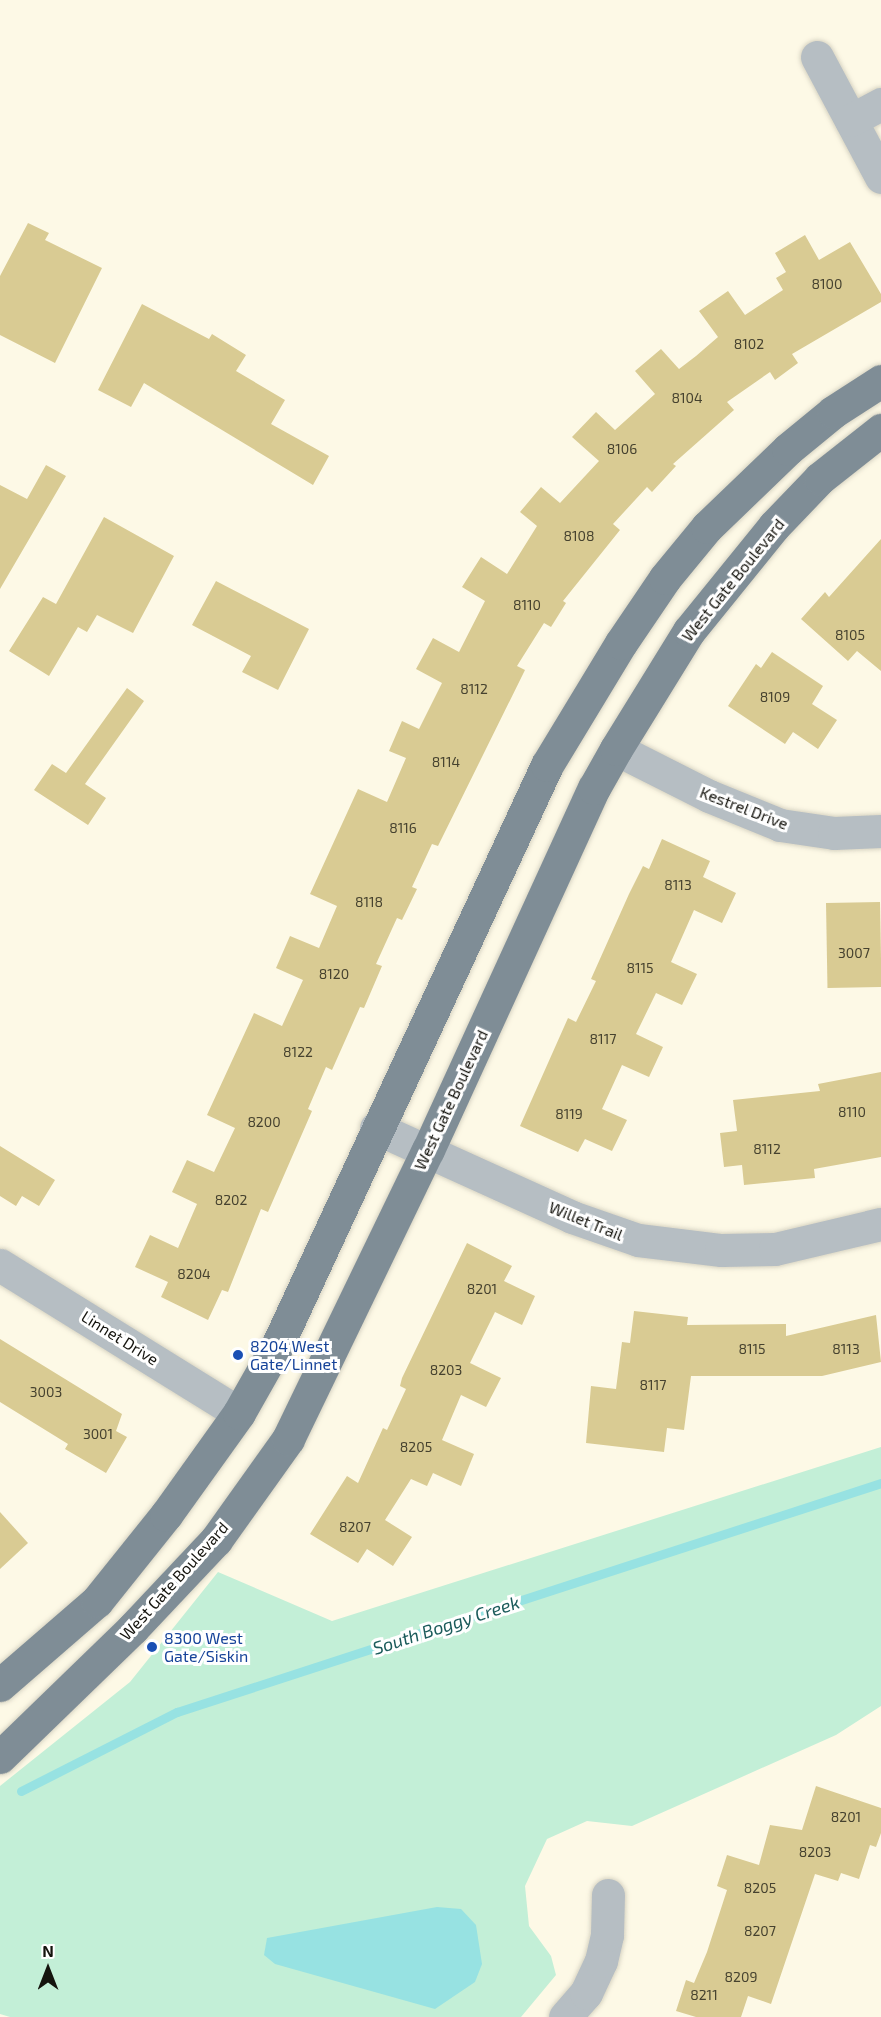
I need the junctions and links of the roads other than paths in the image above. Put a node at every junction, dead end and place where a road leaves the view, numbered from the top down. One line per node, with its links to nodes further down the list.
1 (817, 57): 3 (street)
2 (881, 104): 3 (street)
3 (851, 120): 4 (street)
4 (881, 177)
5 (881, 381): 9 (main road)
6 (881, 430): 7 (main road, West Gate Boulevard)
7 (616, 749): 8 (street, Kestrel Drive); 10 (main road, West Gate Boulevard)
8 (881, 831)
9 (376, 1128): 10 (street, Willet Trail); 13 (main road)
10 (428, 1150): 11 (street, Willet Trail); 15 (main road, West Gate Boulevard)
11 (881, 1224)
12 (0, 1265): 13 (street, Linnet Drive)
13 (239, 1413): 14 (main road)
14 (0, 1685)
15 (0, 1757)
16 (608, 1895): 17 (street)
17 (565, 2017)

